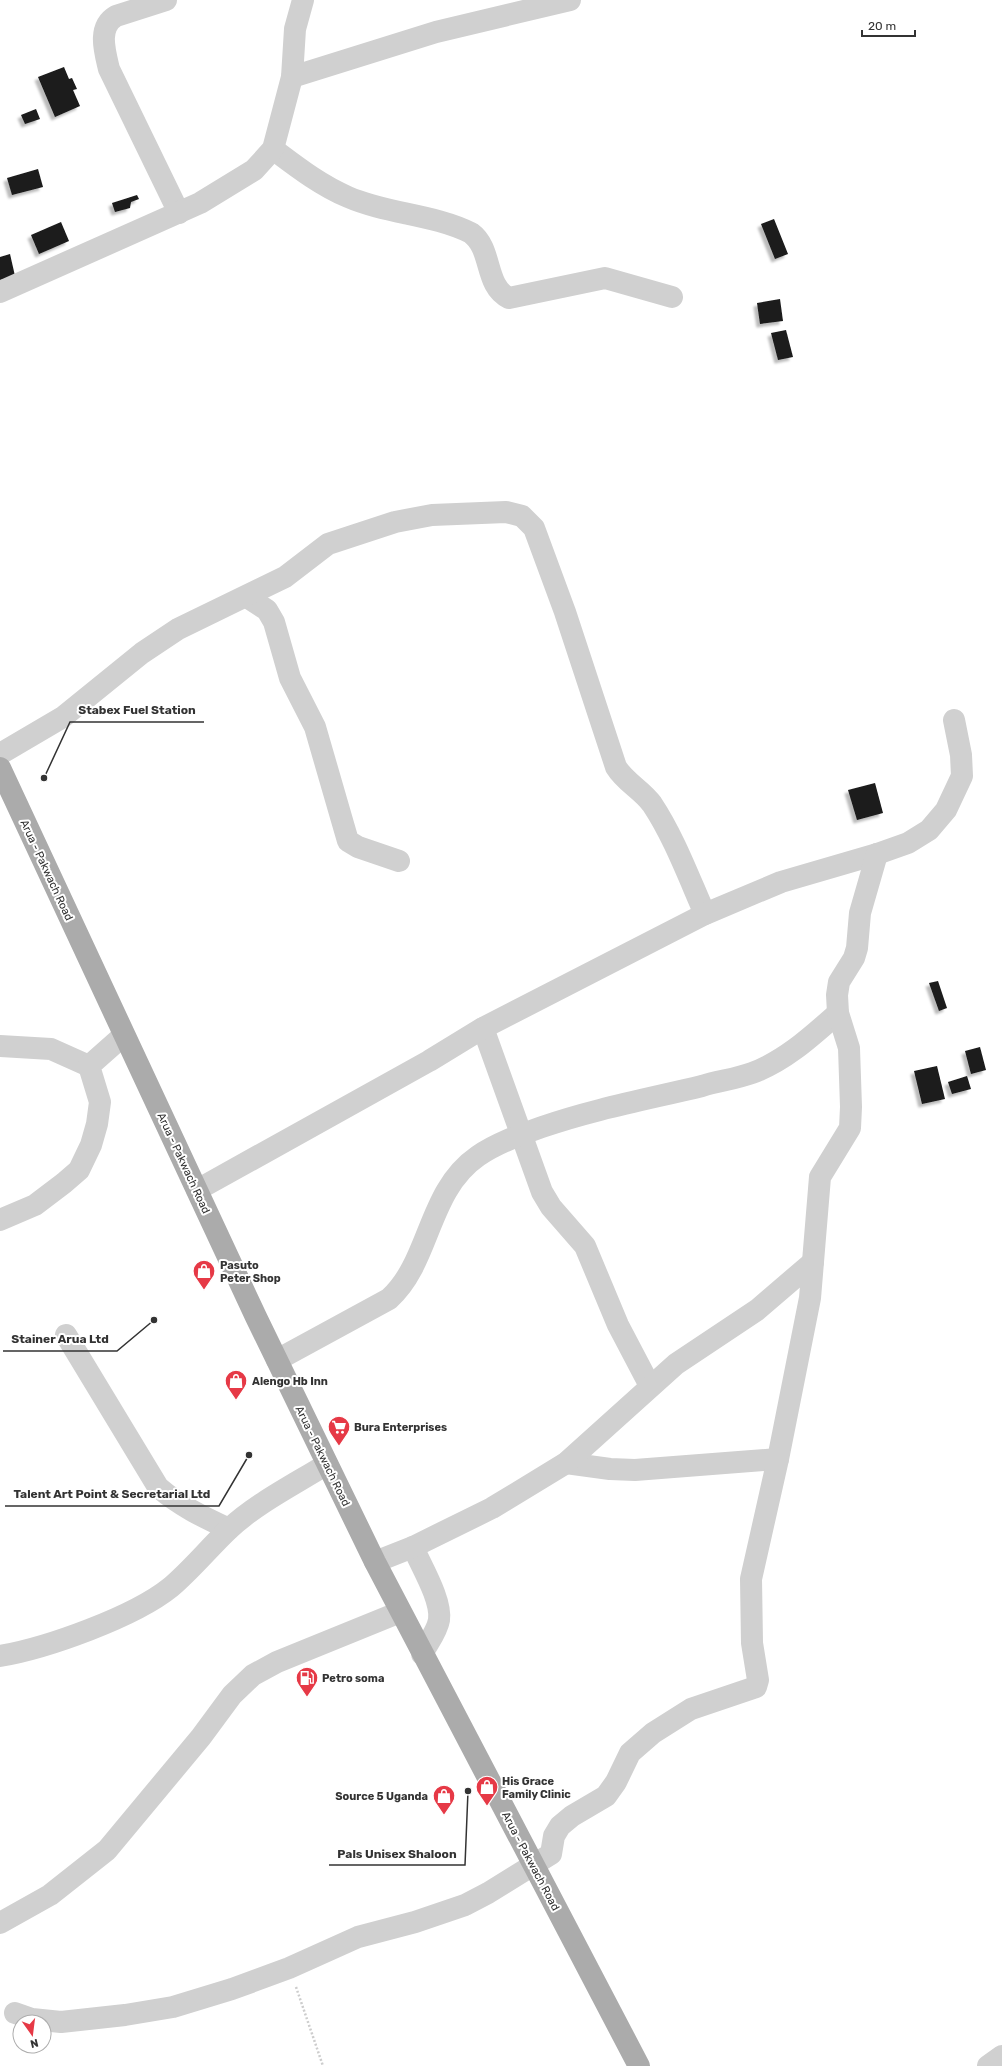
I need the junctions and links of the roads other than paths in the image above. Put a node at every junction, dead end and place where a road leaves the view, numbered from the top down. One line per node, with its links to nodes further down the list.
1 (166, 0): 6 (street)
2 (303, 0): 4 (street)
3 (570, 0): 4 (street)
4 (292, 77): 5 (street)
5 (273, 149): 6 (street); 8 (street)
6 (178, 213): 7 (street)
7 (0, 292)
8 (672, 297)
9 (246, 597): 11 (street); 14 (street); 15 (street)
10 (954, 720): 13 (street)
11 (0, 754)
12 (0, 768): 18 (main road, Arua - Pakwach Road)
13 (877, 854): 15 (street); 16 (street)
14 (399, 861)
15 (705, 914): 17 (street)
16 (838, 1013): 21 (street); 24 (street)
17 (483, 1028): 21 (street); 22 (street)
18 (124, 1035): 20 (street); 22 (main road, Arua - Pakwach Road)
19 (0, 1046): 20 (street)
20 (89, 1066): 23 (street)
21 (522, 1134): 26 (street); 27 (street)
22 (197, 1190): 26 (main road, Arua - Pakwach Road)
23 (0, 1220)
24 (813, 1262): 27 (street); 28 (street)
25 (66, 1335): 31 (street)
26 (277, 1360): 30 (main road, Arua - Pakwach Road)
27 (650, 1386): 29 (street)
28 (778, 1459): 29 (street); 37 (street)
29 (566, 1463): 32 (street)
30 (327, 1464): 31 (street); 33 (main road, Arua - Pakwach Road)
31 (229, 1529): 36 (street)
32 (413, 1547): 33 (street); 35 (street)
33 (375, 1562): 34 (main road, Arua - Pakwach Road)
34 (400, 1612): 35 (main road, Arua - Pakwach Road); 38 (street)
35 (422, 1654): 37 (main road, Arua - Pakwach Road)
36 (0, 1656)
37 (533, 1865): 39 (street); 41 (main road, Arua - Pakwach Road)
38 (0, 1923)
39 (15, 2013)
40 (1002, 2056): 42 (street)
41 (639, 2066)
42 (988, 2066)

